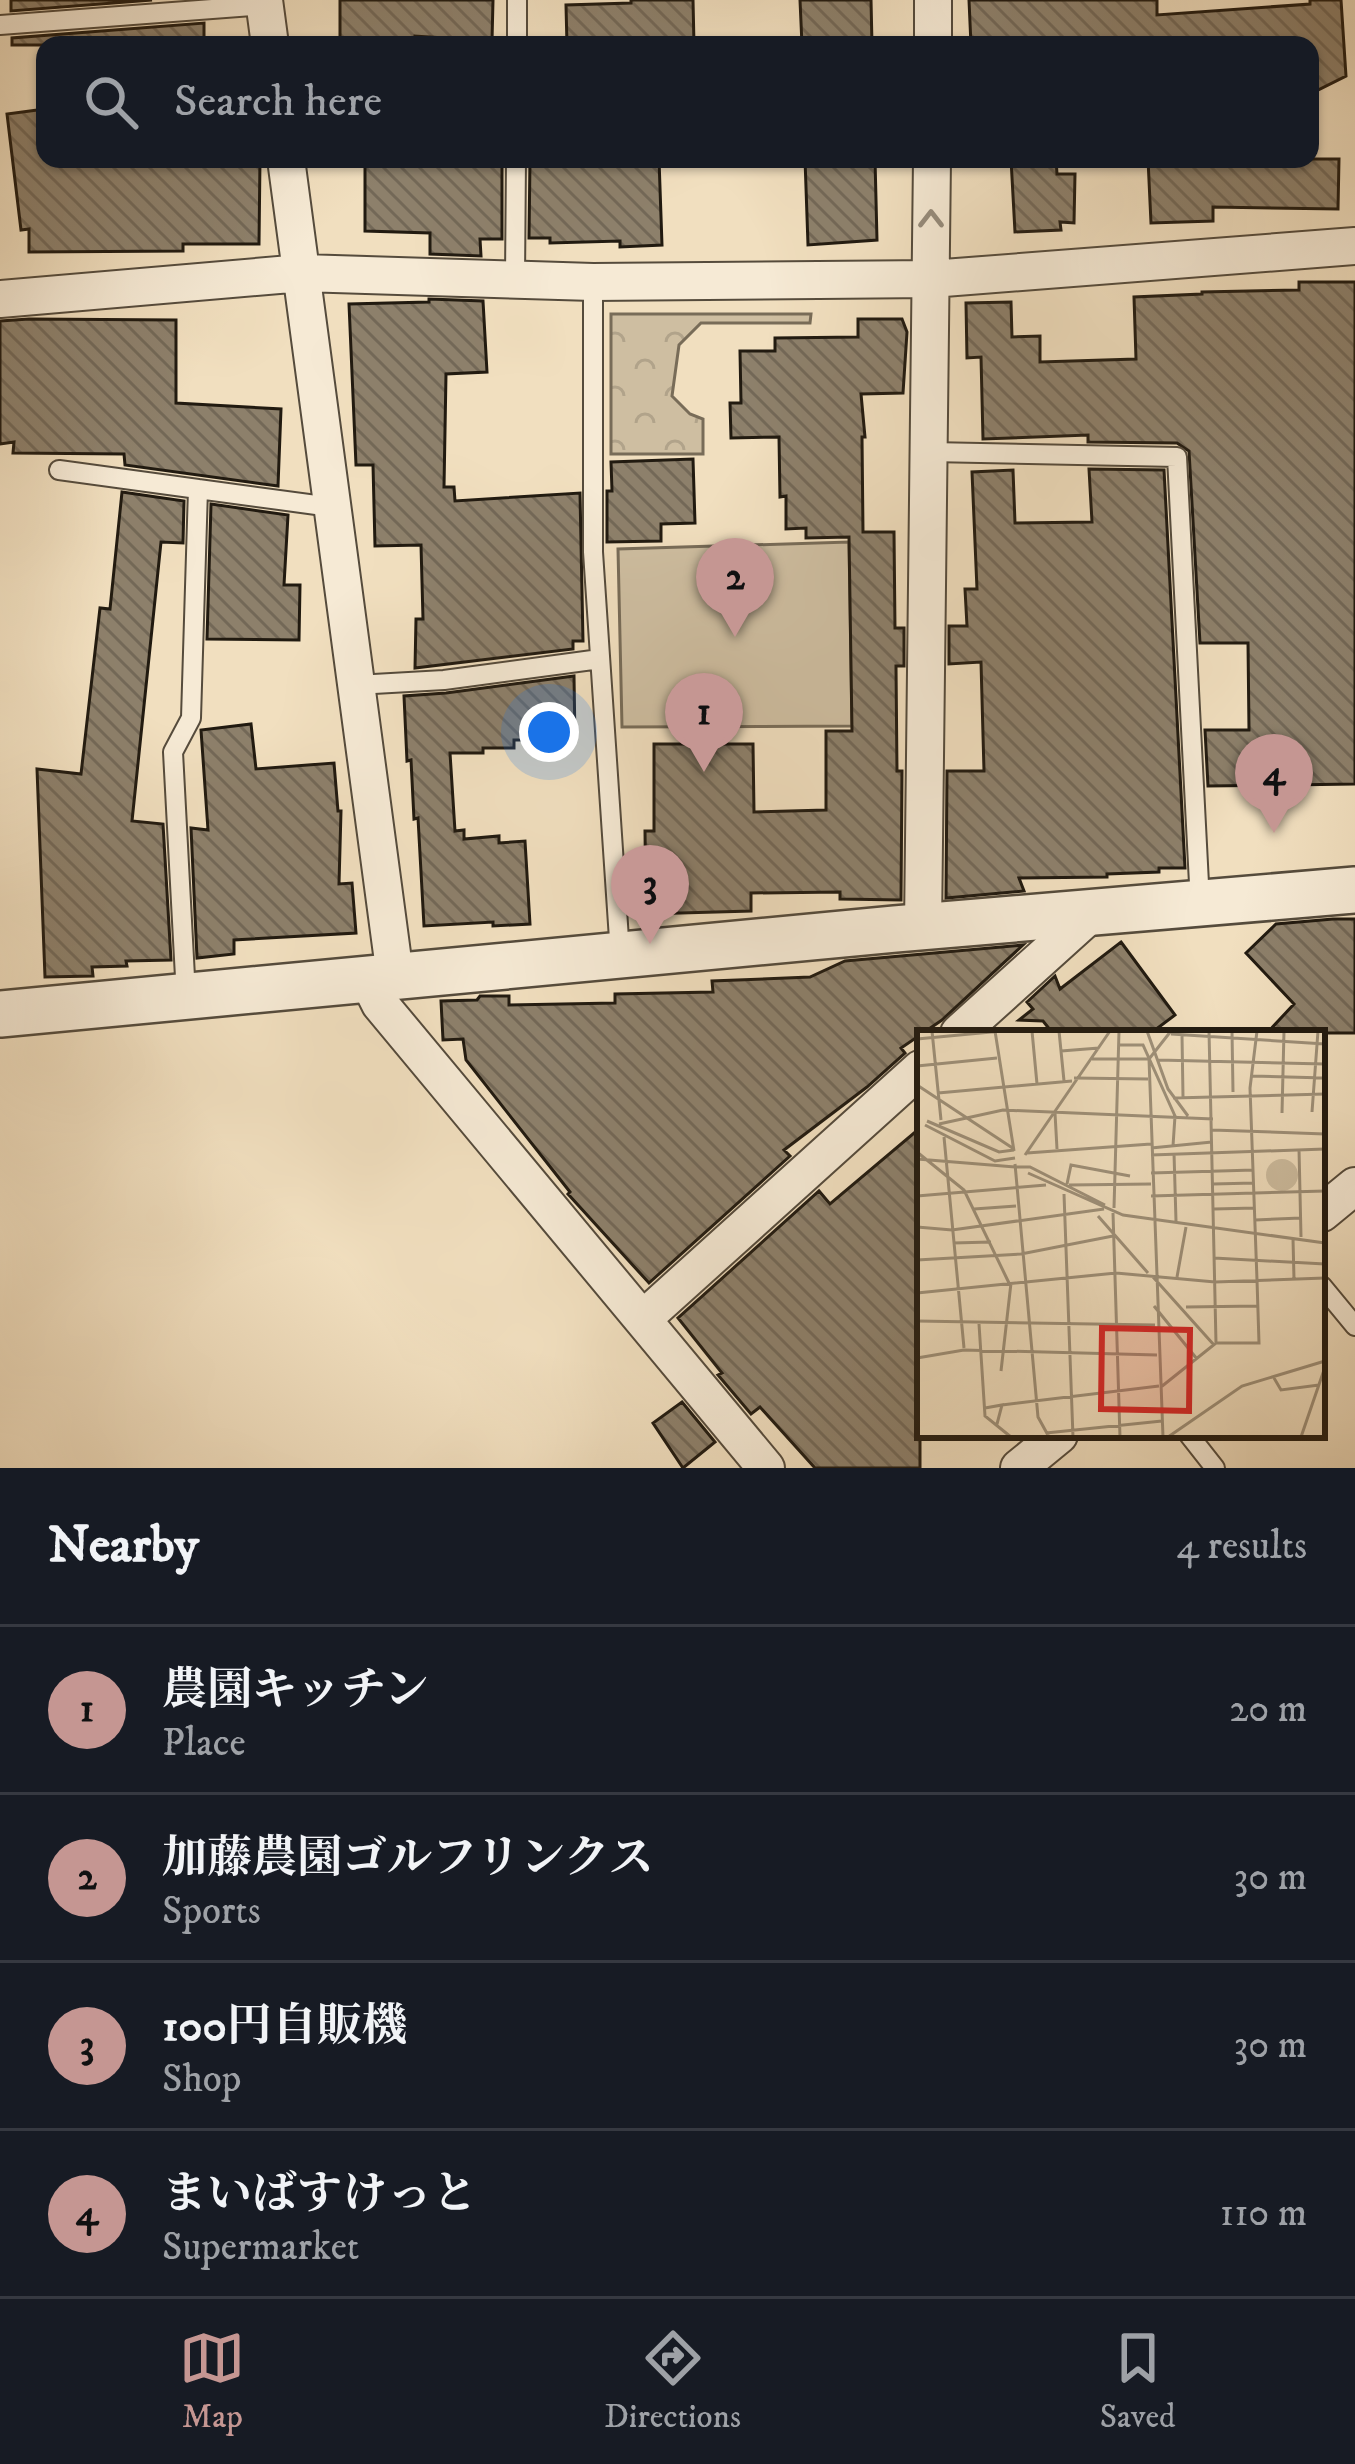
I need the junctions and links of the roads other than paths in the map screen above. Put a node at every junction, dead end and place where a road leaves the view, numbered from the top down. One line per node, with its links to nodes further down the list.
1 (517, 0): 6 (lane)
2 (933, 0): 7 (street)
3 (265, 2): 4 (lane); 5 (street)
4 (0, 25)
5 (269, 36)
6 (517, 36)
7 (933, 36)
8 (287, 168): 12 (street)
9 (516, 168): 13 (lane)
10 (932, 168): 14 (street, one-way to 10)
11 (1355, 246): 14 (street)
12 (302, 273): 13 (street); 16 (street); 20 (street)
13 (515, 278): 15 (street)
14 (931, 279): 15 (street); 17 (street)
15 (592, 282): 21 (lane)
16 (0, 299)
17 (930, 452): 24 (lane); 26 (street)
18 (59, 470): 19 (lane)
19 (199, 489): 20 (lane); 29 (lane)
20 (332, 507): 22 (street)
21 (600, 659): 22 (lane); 27 (lane)
22 (356, 685): 28 (street)
23 (1355, 890): 24 (street)
24 (1200, 903): 25 (street)
25 (1092, 913): 26 (street); 31 (street)
26 (923, 927): 27 (street)
27 (620, 957): 28 (street)
28 (381, 977): 29 (street); 36 (street)
29 (186, 996): 30 (street)
30 (0, 1014)
31 (962, 1030)
32 (917, 1072): 36 (street)
33 (1355, 1186): 34 (street)
34 (1325, 1211)
35 (1325, 1290): 37 (lane)
36 (644, 1318): 40 (street)
37 (1355, 1326)
38 (1055, 1438): 41 (street)
39 (1192, 1438): 42 (lane)
40 (766, 1468)
41 (1019, 1468)
42 (1215, 1468)

